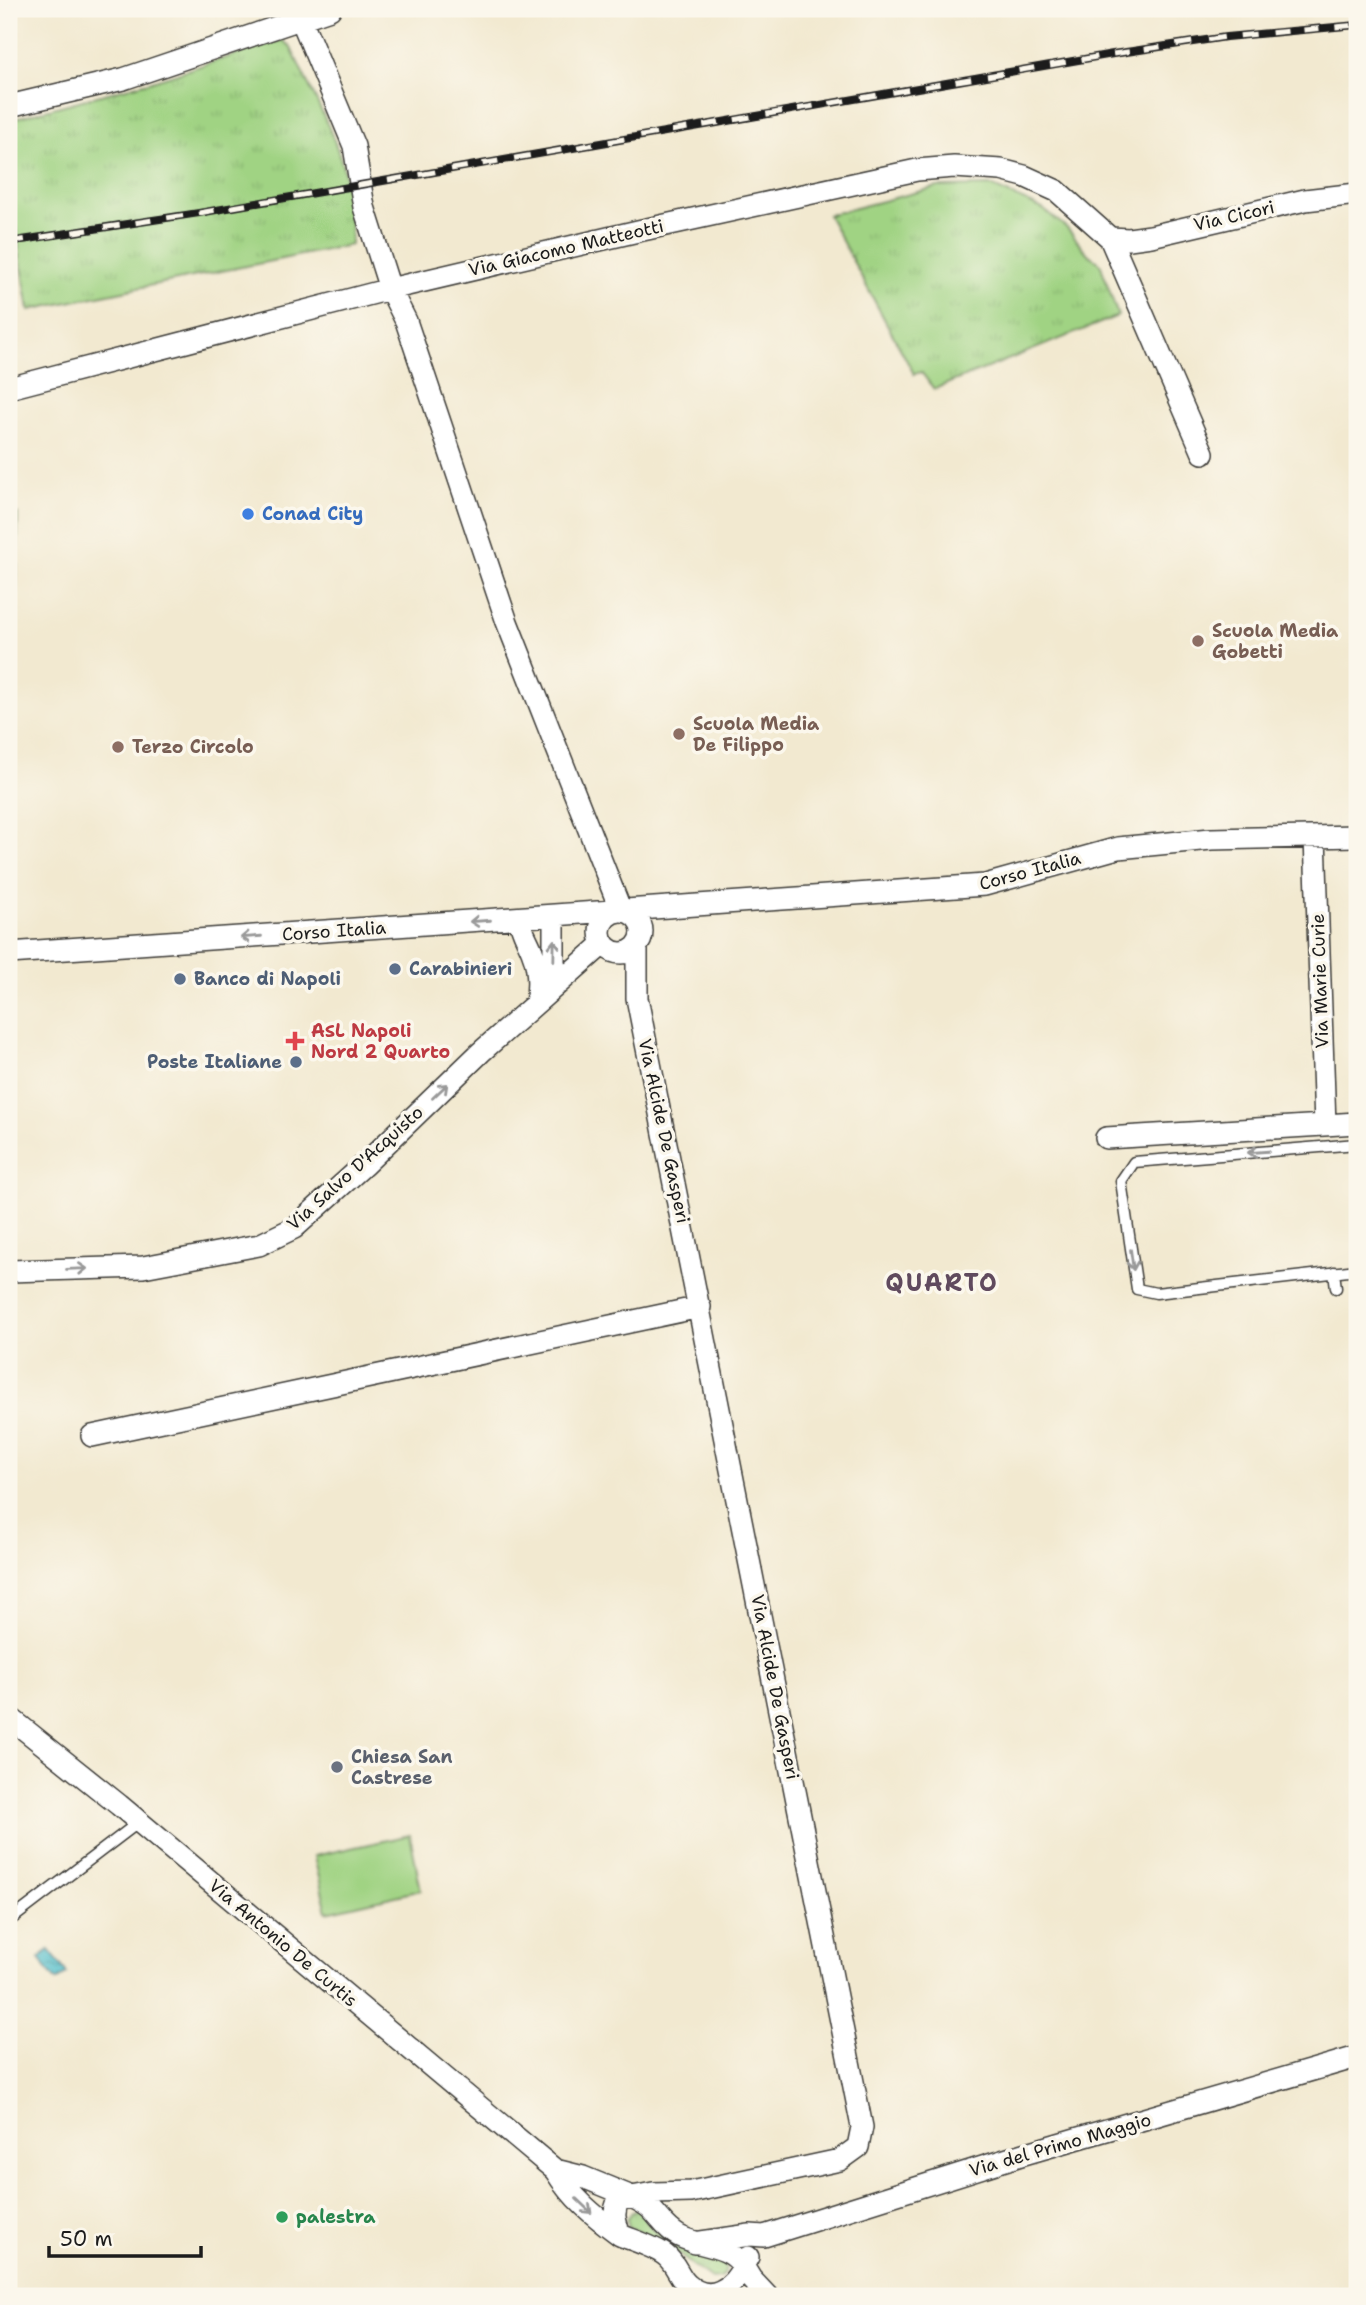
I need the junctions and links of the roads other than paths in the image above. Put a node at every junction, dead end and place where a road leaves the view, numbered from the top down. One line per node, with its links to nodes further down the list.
1 (330, 9): 2 (street)
2 (285, 17): 3 (street); 6 (street)
3 (9, 107)
4 (1357, 194): 5 (street, Via Cicori)
5 (1110, 239): 6 (street, Via Giacomo Matteotti); 8 (street)
6 (390, 289): 7 (street, Via Giacomo Matteotti); 12 (street)
7 (9, 388)
8 (1203, 453)
9 (1357, 836): 10 (street, Corso Italia)
10 (1315, 837): 11 (street, Corso Italia); 22 (street, Via Marie Curie)
11 (660, 908): 12 (street, Corso Italia); 15 (street)
12 (621, 911): 13 (street, Corso Italia); 15 (street); 16 (street)
13 (554, 916): 14 (street, Corso Italia); 18 (street, one-way to 13)
14 (520, 919): 17 (street, Corso Italia, one-way to 17); 20 (street)
15 (640, 938): 16 (street); 19 (street, Via Alcide De Gasperi)
16 (607, 948): 18 (street, Via Salvo D'Acquisto); 19 (street, Via Alcide De Gasperi)
17 (9, 953)
18 (559, 983): 20 (street, Via Salvo D'Acquisto)
19 (637, 998): 29 (street, Via Alcide De Gasperi)
20 (536, 1003): 26 (street, Via Salvo D'Acquisto, one-way to 20)
21 (1357, 1123): 22 (street)
22 (1326, 1136): 23 (street); 24 (lane); 27 (lane, one-way to 27)
23 (1106, 1138)
24 (1357, 1144)
25 (1357, 1269): 27 (lane)
26 (9, 1271)
27 (1334, 1272): 28 (lane)
28 (1336, 1288)
29 (700, 1307): 30 (street); 36 (street, Via Alcide De Gasperi)
30 (92, 1436)
31 (9, 1717): 32 (street, Via Antonio De Curtis)
32 (139, 1822): 33 (lane); 35 (street, Via Antonio De Curtis)
33 (9, 1921)
34 (1357, 2057): 39 (street, Via del Primo Maggio)
35 (555, 2170): 37 (street, Via Antonio De Curtis); 38 (street, Via Antonio De Curtis, one-way to 38)
36 (691, 2192): 37 (street, Via Alcide De Gasperi); 40 (street)
37 (632, 2197): 38 (street); 40 (street, Via Antonio De Curtis)
38 (621, 2235): 42 (street, Via Antonio De Curtis)
39 (764, 2236): 40 (street, Via del Primo Maggio); 41 (street, Via Antonio De Curtis)
40 (685, 2239): 41 (street)
41 (743, 2266): 43 (street, Via Antonio De Curtis); 44 (street)
42 (680, 2290): 43 (street, Via Antonio De Curtis)
43 (730, 2293)
44 (767, 2296)

